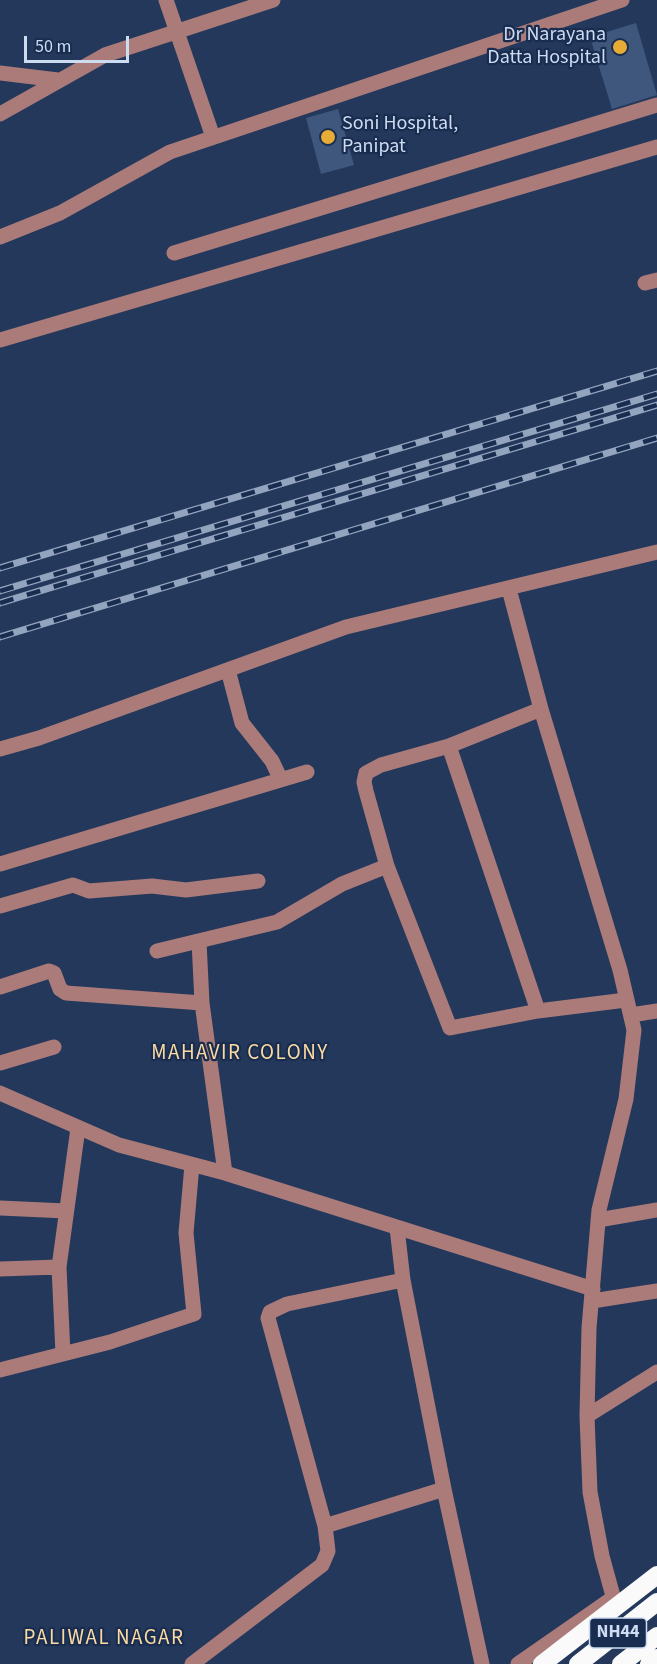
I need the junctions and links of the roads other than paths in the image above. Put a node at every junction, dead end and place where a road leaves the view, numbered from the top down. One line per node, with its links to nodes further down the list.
1 (166, 0): 4 (street)
2 (273, 0): 4 (street)
3 (622, 0): 9 (street)
4 (178, 32): 6 (street); 9 (street)
5 (0, 73): 6 (street)
6 (58, 80): 8 (street)
7 (657, 105): 12 (street)
8 (0, 114)
9 (213, 137): 11 (street)
10 (657, 147): 13 (street)
11 (0, 237)
12 (174, 253)
13 (0, 340)
14 (657, 552): 15 (street)
15 (509, 589): 16 (street); 17 (street)
16 (228, 670): 19 (street); 21 (street)
17 (541, 709): 18 (street); 29 (street)
18 (449, 746): 23 (street); 31 (street)
19 (0, 749)
20 (307, 772): 21 (street)
21 (281, 780): 22 (street)
22 (0, 864)
23 (387, 866): 26 (street); 31 (street)
24 (258, 881): 25 (street)
25 (0, 906)
26 (199, 941): 27 (street); 30 (street)
27 (156, 951)
28 (0, 987): 30 (street)
29 (626, 1000): 31 (street); 33 (street)
30 (202, 1003): 39 (street)
31 (538, 1011)
32 (657, 1011): 33 (street)
33 (632, 1015): 43 (street)
34 (54, 1047): 35 (street)
35 (0, 1064)
36 (0, 1093): 37 (street)
37 (78, 1128): 38 (street); 41 (street)
38 (192, 1166): 39 (street); 50 (street)
39 (225, 1173): 44 (street)
40 (0, 1208): 41 (street)
41 (66, 1210): 45 (street)
42 (657, 1210): 43 (street)
43 (598, 1220): 49 (street)
44 (397, 1228): 47 (street); 49 (street)
45 (59, 1267): 46 (street); 50 (street)
46 (0, 1269)
47 (403, 1280): 54 (street); 55 (street)
48 (657, 1291): 49 (street)
49 (592, 1295): 53 (street)
50 (63, 1354): 51 (street)
51 (0, 1370)
52 (657, 1372): 53 (street)
53 (587, 1416): 58 (street)
54 (444, 1489): 55 (street); 62 (street)
55 (325, 1526): 61 (street)
56 (657, 1575): 58 (highway)
57 (657, 1602): 65 (highway, NH44)
58 (614, 1603): 63 (street); 64 (highway)
59 (657, 1636): 66 (highway, NH44)
60 (657, 1658): 67 (highway)
61 (192, 1664)
62 (482, 1664)
63 (518, 1664)
64 (542, 1664)
65 (578, 1664)
66 (621, 1664)
67 (649, 1664)

